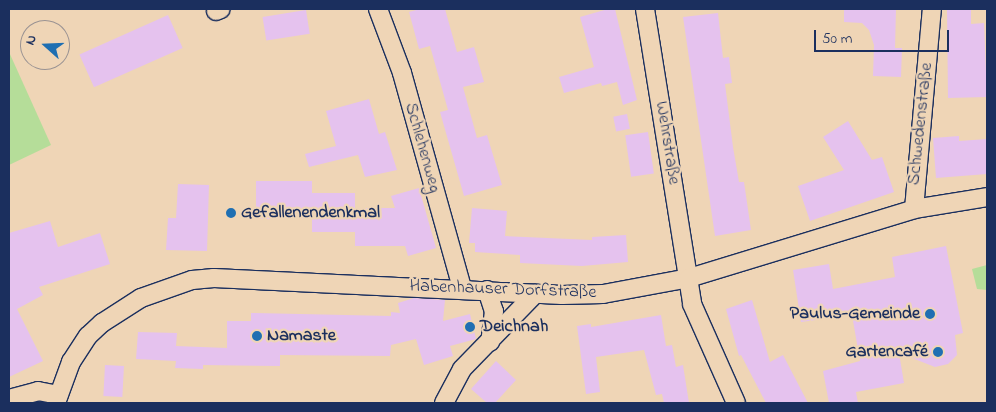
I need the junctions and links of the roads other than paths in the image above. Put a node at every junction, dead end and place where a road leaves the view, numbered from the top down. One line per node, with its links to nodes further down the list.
1 (378, 9): 7 (street, Schlehenweg)
2 (645, 9): 6 (street, Wehrstraße)
3 (932, 9): 5 (street, Schwedenstraße)
4 (987, 197): 5 (street, Habenhauser Dorfstraße)
5 (914, 209): 6 (street, Habenhauser Dorfstraße)
6 (689, 278): 9 (street, Habenhauser Dorfstraße); 14 (street, Wehrstraße)
7 (462, 288): 8 (street, Habenhauser Dorfstraße); 12 (street, Habenhauser Dorfstraße)
8 (487, 290): 9 (street, Habenhauser Dorfstraße); 10 (street)
9 (535, 294): 10 (street)
10 (490, 342): 13 (street)
11 (9, 399): 12 (street)
12 (57, 399)
13 (444, 403)
14 (736, 403)

